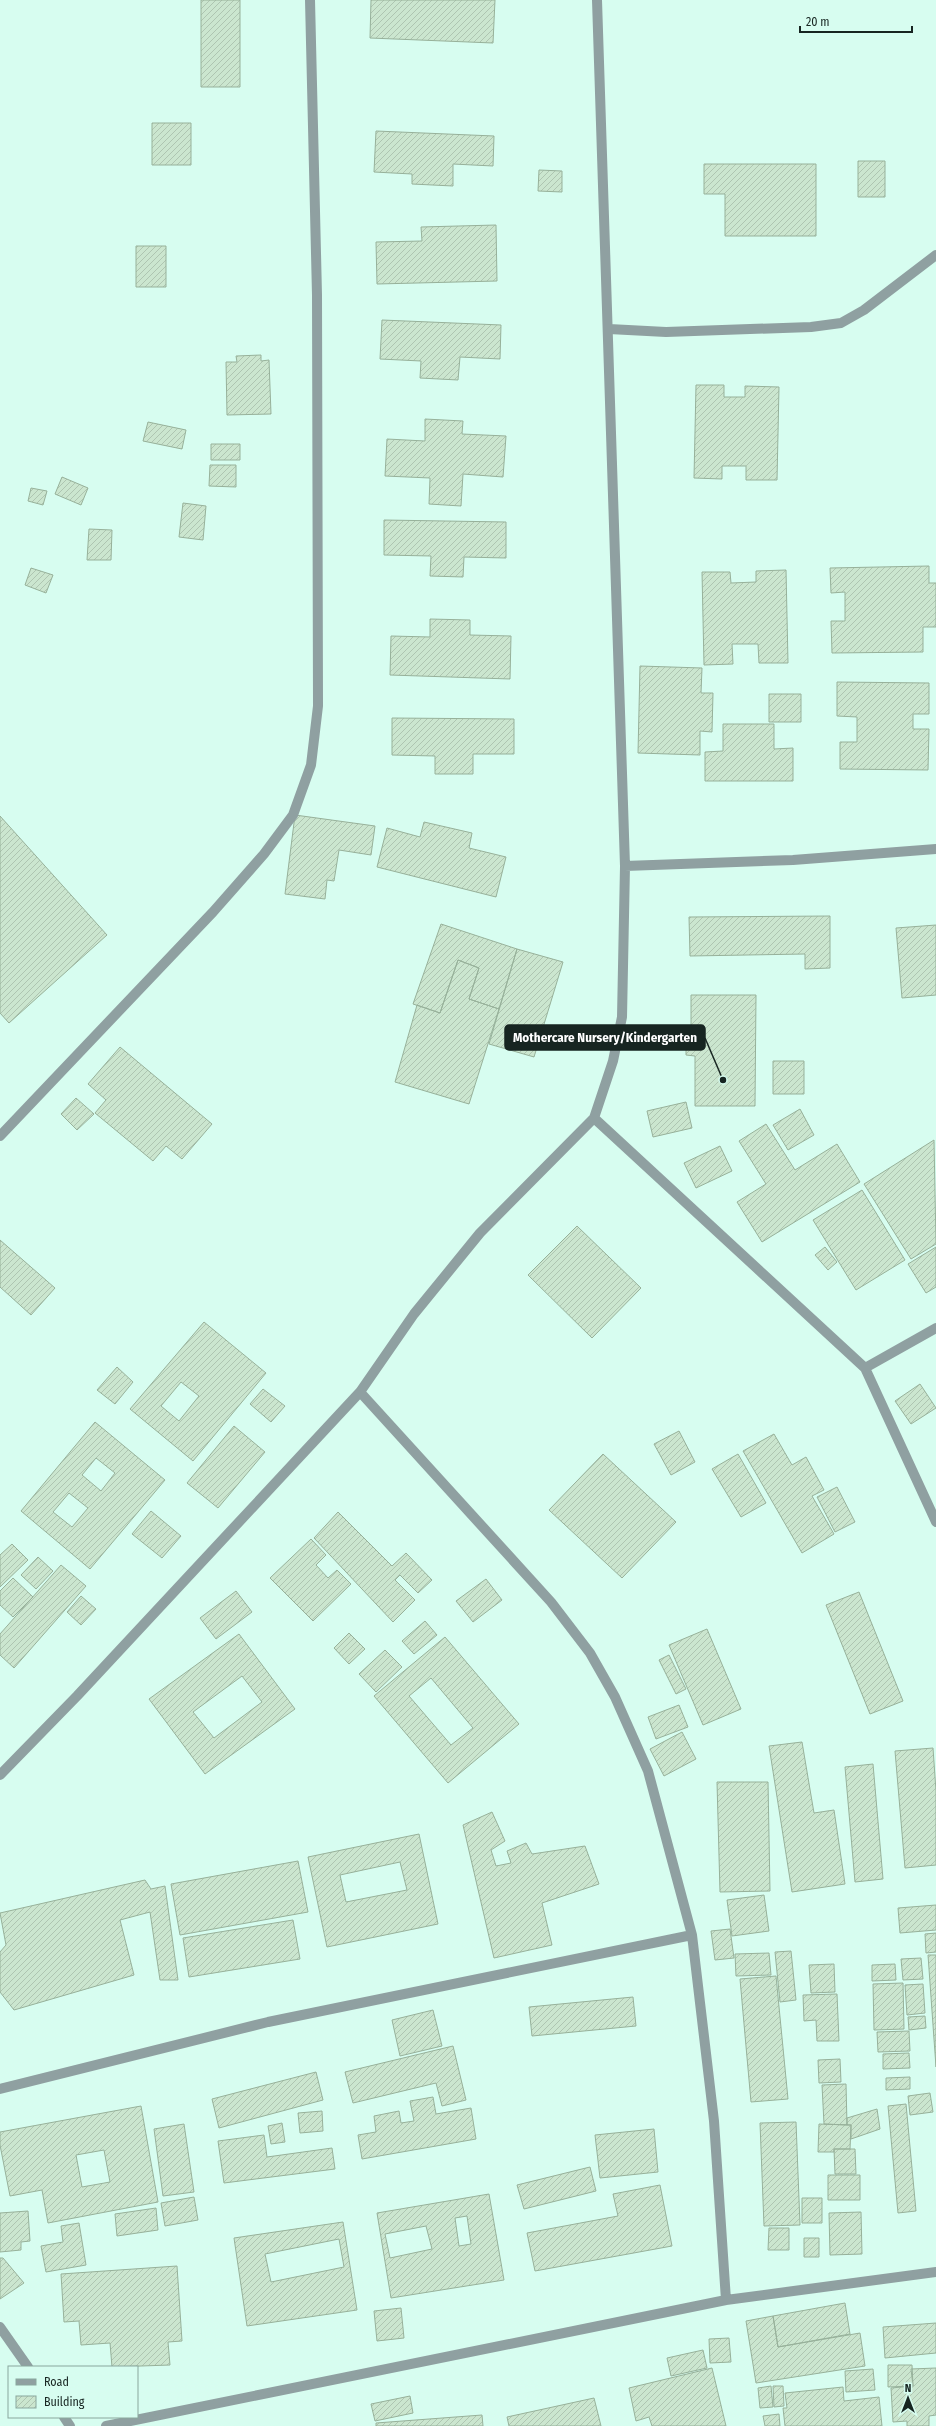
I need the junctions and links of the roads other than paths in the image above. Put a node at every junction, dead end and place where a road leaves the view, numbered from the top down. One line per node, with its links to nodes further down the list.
1 (310, 0): 8 (street)
2 (597, 0): 4 (street)
3 (936, 255): 4 (street)
4 (609, 329): 6 (street)
5 (936, 849): 6 (street)
6 (625, 866): 7 (street)
7 (594, 1118): 10 (street); 11 (street)
8 (0, 1136)
9 (936, 1328): 10 (street)
10 (865, 1368): 12 (street)
11 (360, 1392): 13 (street); 14 (street)
12 (936, 1522)
13 (0, 1775)
14 (692, 1935): 15 (street); 17 (street)
15 (0, 2089)
16 (936, 2272): 17 (street)
17 (726, 2300): 20 (street)
18 (0, 2327): 19 (street)
19 (27, 2366)
20 (106, 2426)

